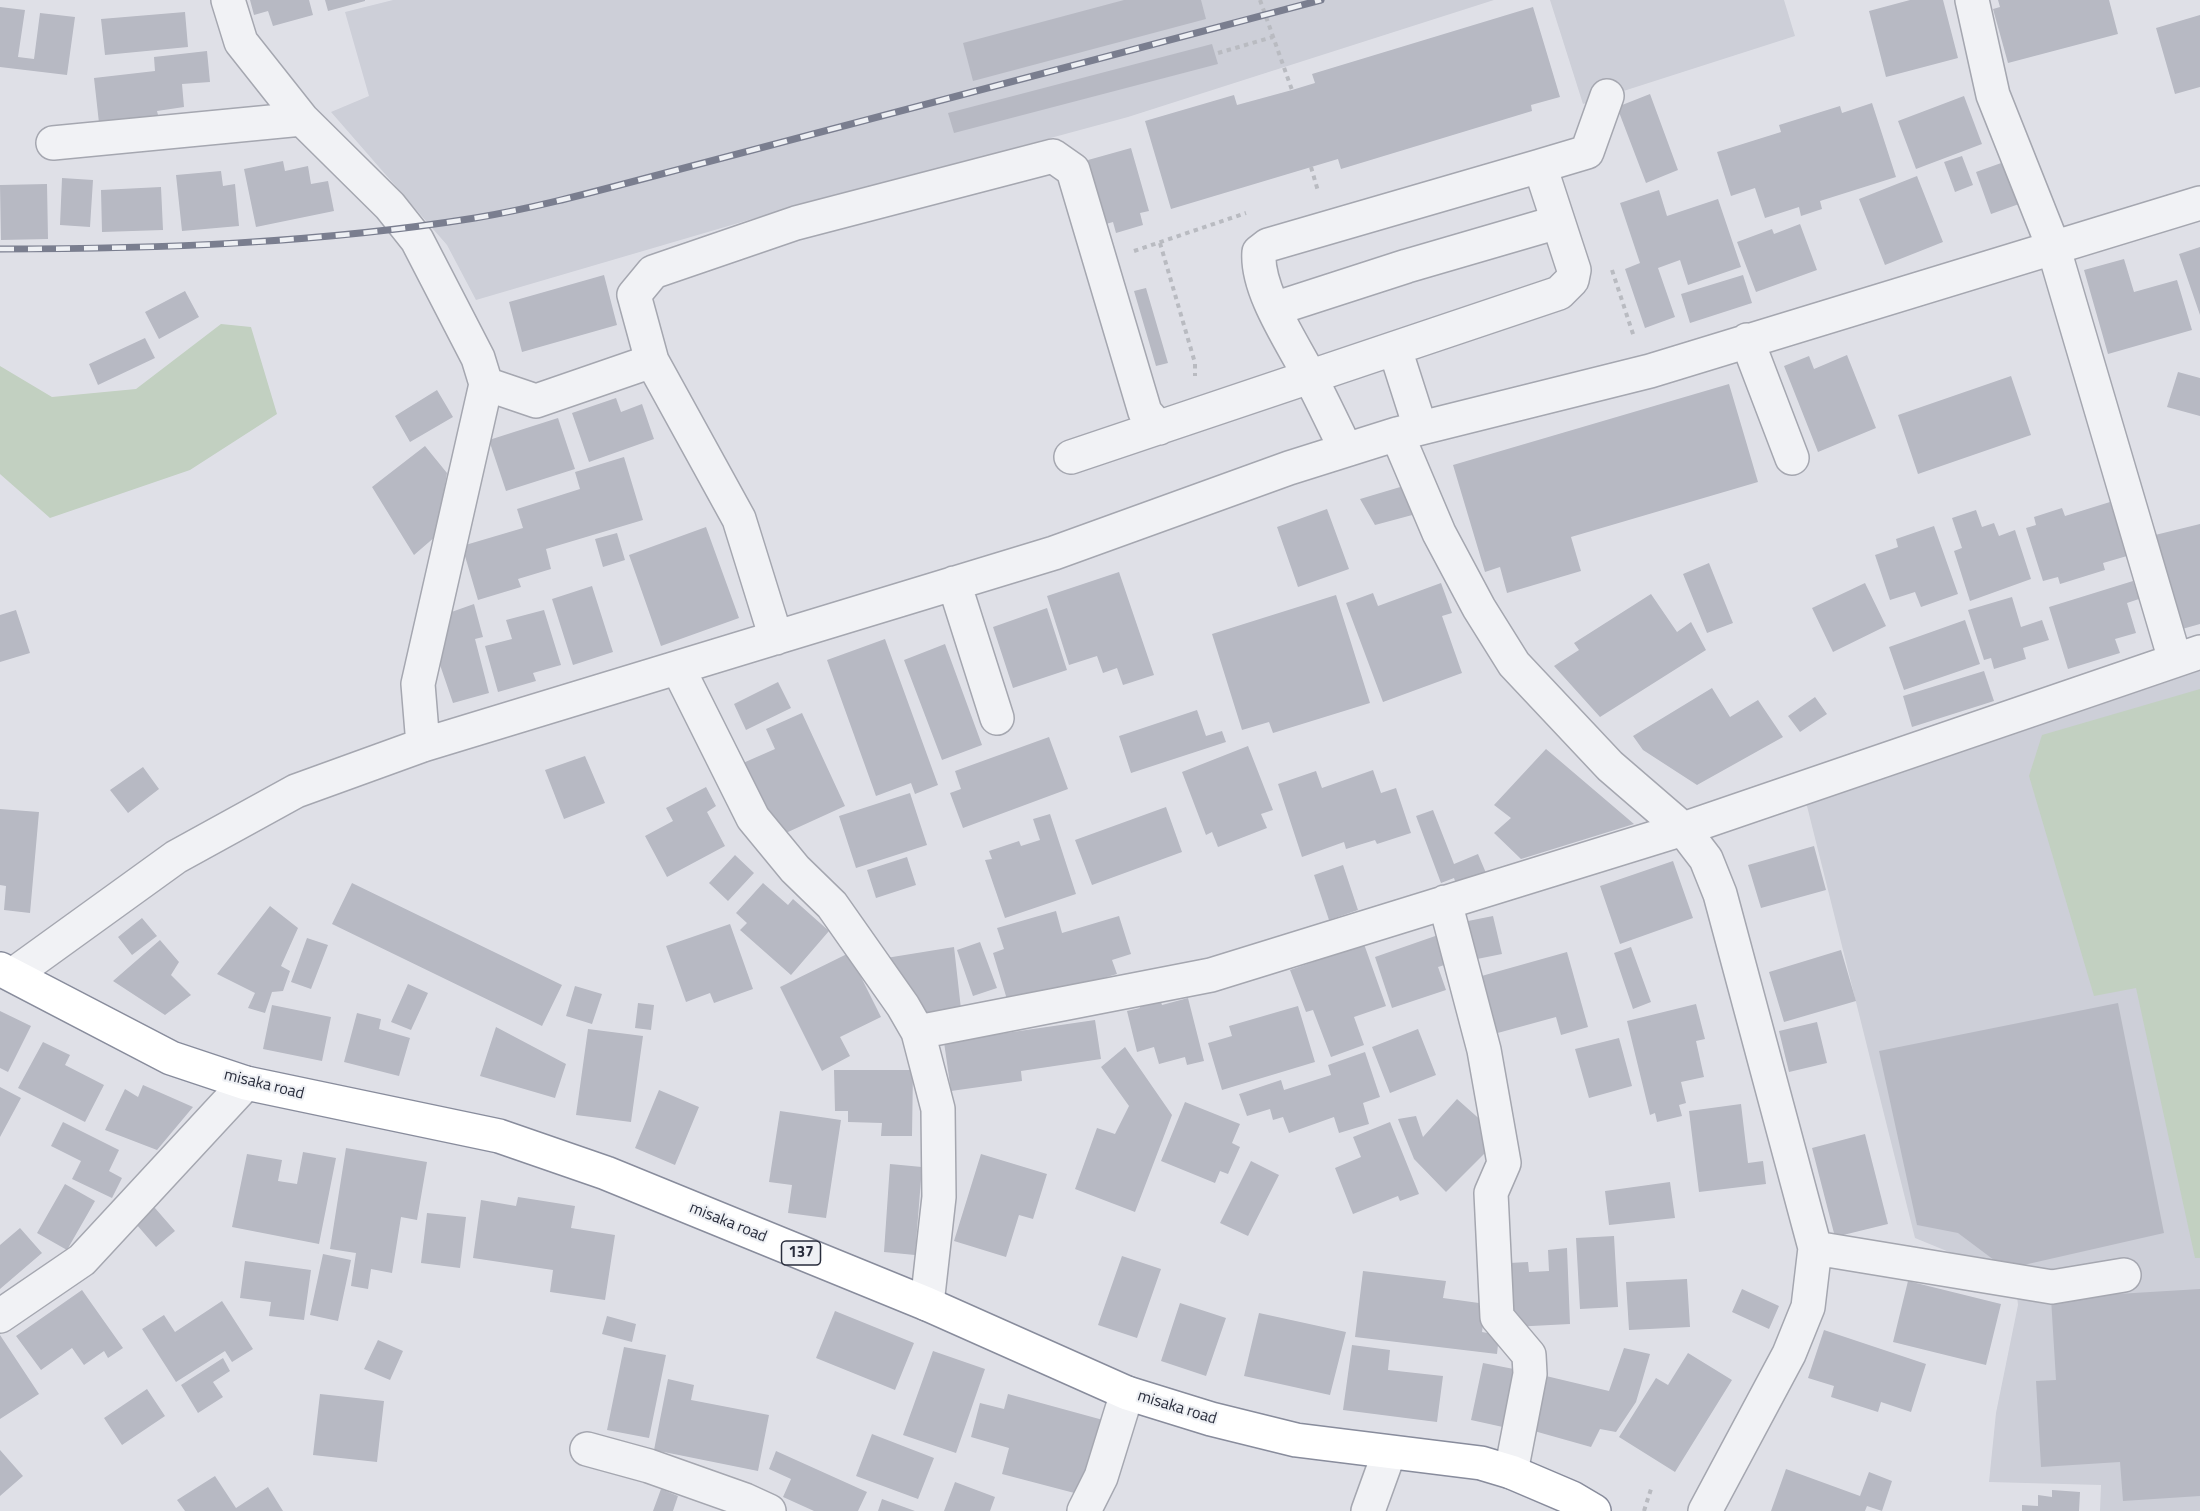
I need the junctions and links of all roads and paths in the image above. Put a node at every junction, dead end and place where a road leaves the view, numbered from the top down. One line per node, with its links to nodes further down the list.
1 (228, 0): 8 (street)
2 (1260, 0): 4 (path)
3 (1972, 0): 16 (street)
4 (1273, 37): 5 (path); 6 (path)
5 (1218, 53)
6 (1292, 90)
7 (1607, 96): 10 (street)
8 (302, 119): 9 (street); 22 (street)
9 (53, 143)
10 (1540, 166): 14 (street); 17 (street)
11 (1311, 167): 12 (path)
12 (1318, 191)
13 (2200, 203): 16 (street)
14 (1558, 222): 17 (street); 19 (street)
15 (1160, 243): 23 (path)
16 (2054, 246): 18 (street); 31 (street)
17 (1274, 309): 21 (street)
18 (1747, 340): 25 (street); 28 (street)
19 (1395, 349): 21 (street); 25 (street)
20 (652, 361): 22 (street); 24 (street); 30 (street)
21 (1310, 376): 23 (street); 26 (street)
22 (486, 384): 34 (street)
23 (1204, 413): 24 (street)
24 (1160, 428): 27 (street)
25 (1409, 430): 26 (street); 35 (street)
26 (1346, 450): 29 (street)
27 (1071, 457)
28 (1792, 458)
29 (954, 584): 30 (street); 33 (street)
30 (776, 638): 32 (street)
31 (2188, 656): 35 (street)
32 (678, 668): 34 (street); 38 (street)
33 (997, 717)
34 (423, 745): 37 (street)
35 (1683, 829): 36 (street); 40 (street)
36 (1445, 902): 38 (street); 47 (street)
37 (7, 971): 39 (highway, misaka road / 137)
38 (918, 1032): 42 (street)
39 (246, 1083): 42 (highway, misaka road / 137); 43 (street)
40 (1815, 1248): 41 (street); 54 (street)
41 (2124, 1275)
42 (927, 1304): 44 (highway, misaka road / 137)
43 (0, 1316)
44 (1127, 1393): 46 (highway, misaka road / 137); 50 (street)
45 (587, 1449): 49 (street)
46 (1389, 1453): 47 (highway, misaka road / 137); 51 (street)
47 (1511, 1472): 52 (highway, misaka road / 137)
48 (1652, 1489): 53 (path)
49 (769, 1511)
50 (1084, 1511)
51 (1368, 1511)
52 (1594, 1511)
53 (1644, 1511)
54 (1706, 1511)

